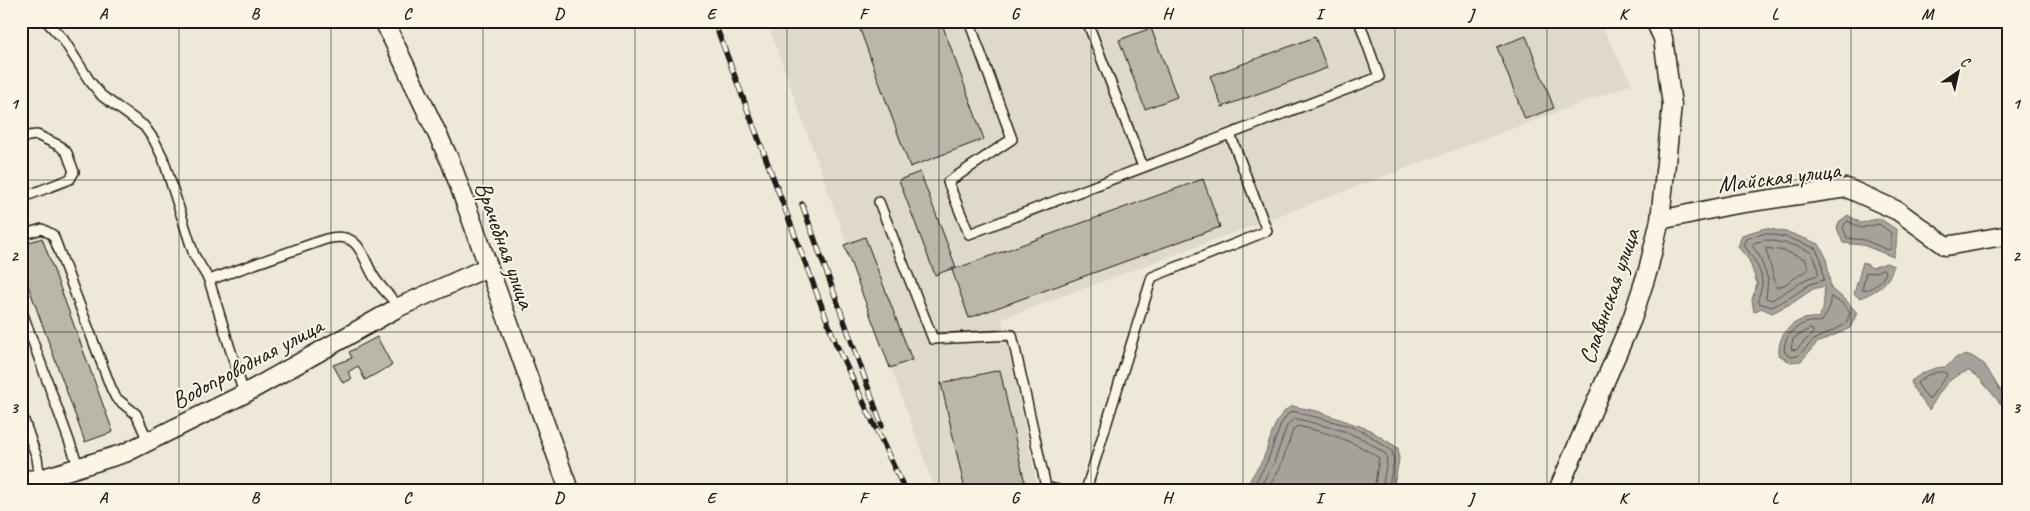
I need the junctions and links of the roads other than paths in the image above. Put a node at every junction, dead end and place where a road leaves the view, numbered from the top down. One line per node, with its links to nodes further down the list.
1 (46, 21): 16 (lane)
2 (384, 21): 15 (street, Врачебная улица)
3 (969, 21): 9 (lane)
4 (1087, 21): 9 (lane)
5 (1359, 21): 7 (lane)
6 (1656, 21): 12 (street, Славянская улица)
7 (1230, 134): 9 (lane); 27 (lane)
8 (21, 139): 10 (lane)
9 (1143, 167)
10 (21, 198)
11 (879, 202): 26 (lane)
12 (1660, 220): 14 (street, Майская улица); 28 (street, Славянская улица)
13 (22, 234): 21 (lane)
14 (2009, 235)
15 (488, 267): 17 (street, Водопроводная улица); 25 (street, Врачебная улица)
16 (209, 280): 17 (lane); 19 (lane)
17 (399, 307): 19 (street, Водопроводная улица)
18 (21, 309): 22 (lane)
19 (244, 394): 21 (street, Водопроводная улица)
20 (21, 412): 23 (lane)
21 (148, 441): 22 (street, Водопроводная улица)
22 (79, 468): 23 (street, Водопроводная улица)
23 (40, 479): 24 (street, Водопроводная улица)
24 (21, 480)
25 (569, 490)
26 (1059, 490)
27 (1086, 490)
28 (1558, 490)

